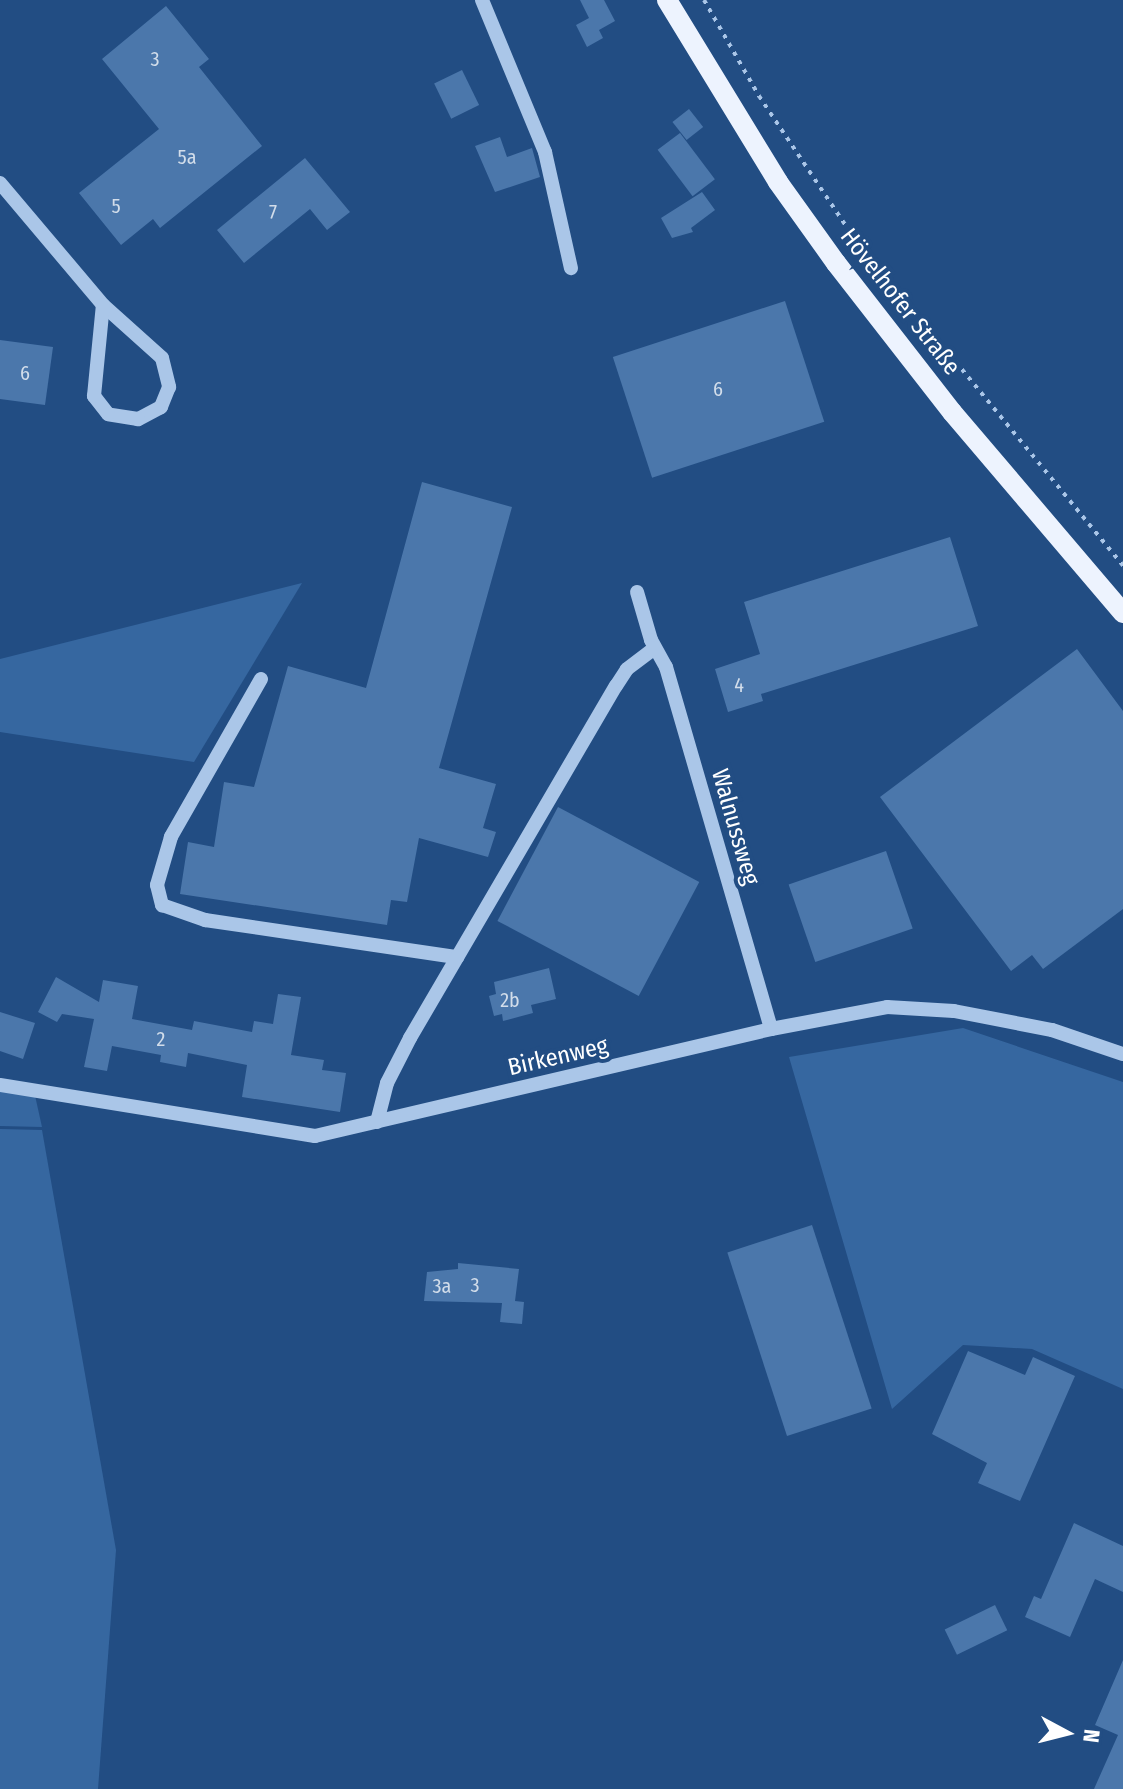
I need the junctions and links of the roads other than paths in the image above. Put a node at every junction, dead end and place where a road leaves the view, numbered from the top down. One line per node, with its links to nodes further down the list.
1 (482, 0): 4 (street)
2 (667, 0): 7 (main road, Hövelhofer Straße)
3 (0, 183): 5 (street)
4 (571, 268)
5 (103, 305): 5 (street)
6 (637, 592): 8 (street, Walnussweg)
7 (1123, 613)
8 (653, 644): 10 (street); 11 (street, Walnussweg)
9 (261, 679): 10 (street)
10 (457, 957): 14 (street)
11 (771, 1029): 12 (street, Birkenweg); 14 (street, Birkenweg)
12 (1123, 1054)
13 (0, 1085): 14 (street, Birkenweg)
14 (377, 1122)

